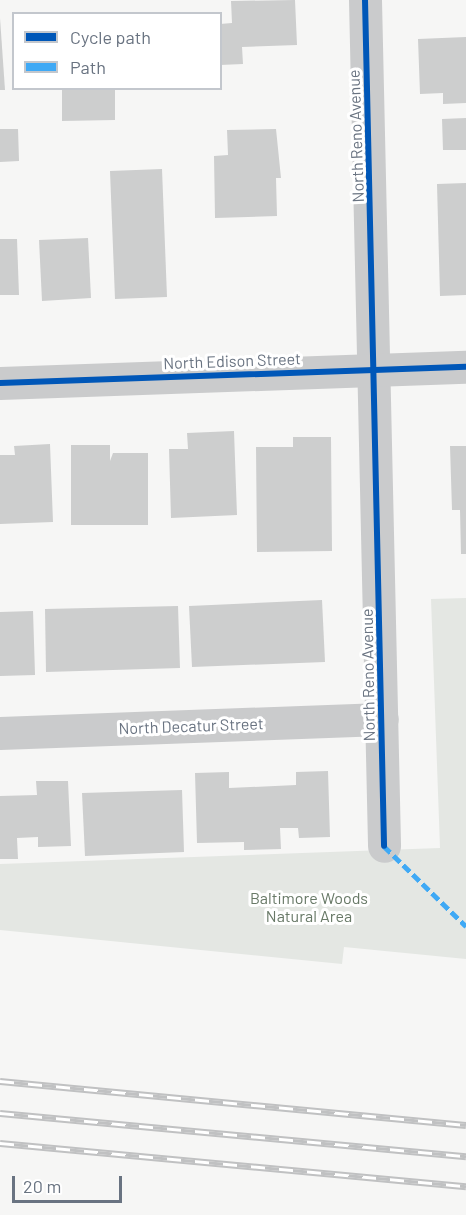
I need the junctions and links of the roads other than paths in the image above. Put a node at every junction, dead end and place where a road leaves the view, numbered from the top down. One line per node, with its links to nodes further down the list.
1 (365, 0): 3 (street, North Reno Avenue)
2 (466, 367): 3 (street, North Edison Street)
3 (377, 370): 4 (street, North Edison Street); 5 (street, North Reno Avenue)
4 (0, 383)
5 (382, 719): 6 (street, North Decatur Street); 7 (street, North Reno Avenue)
6 (0, 733)
7 (384, 846)

